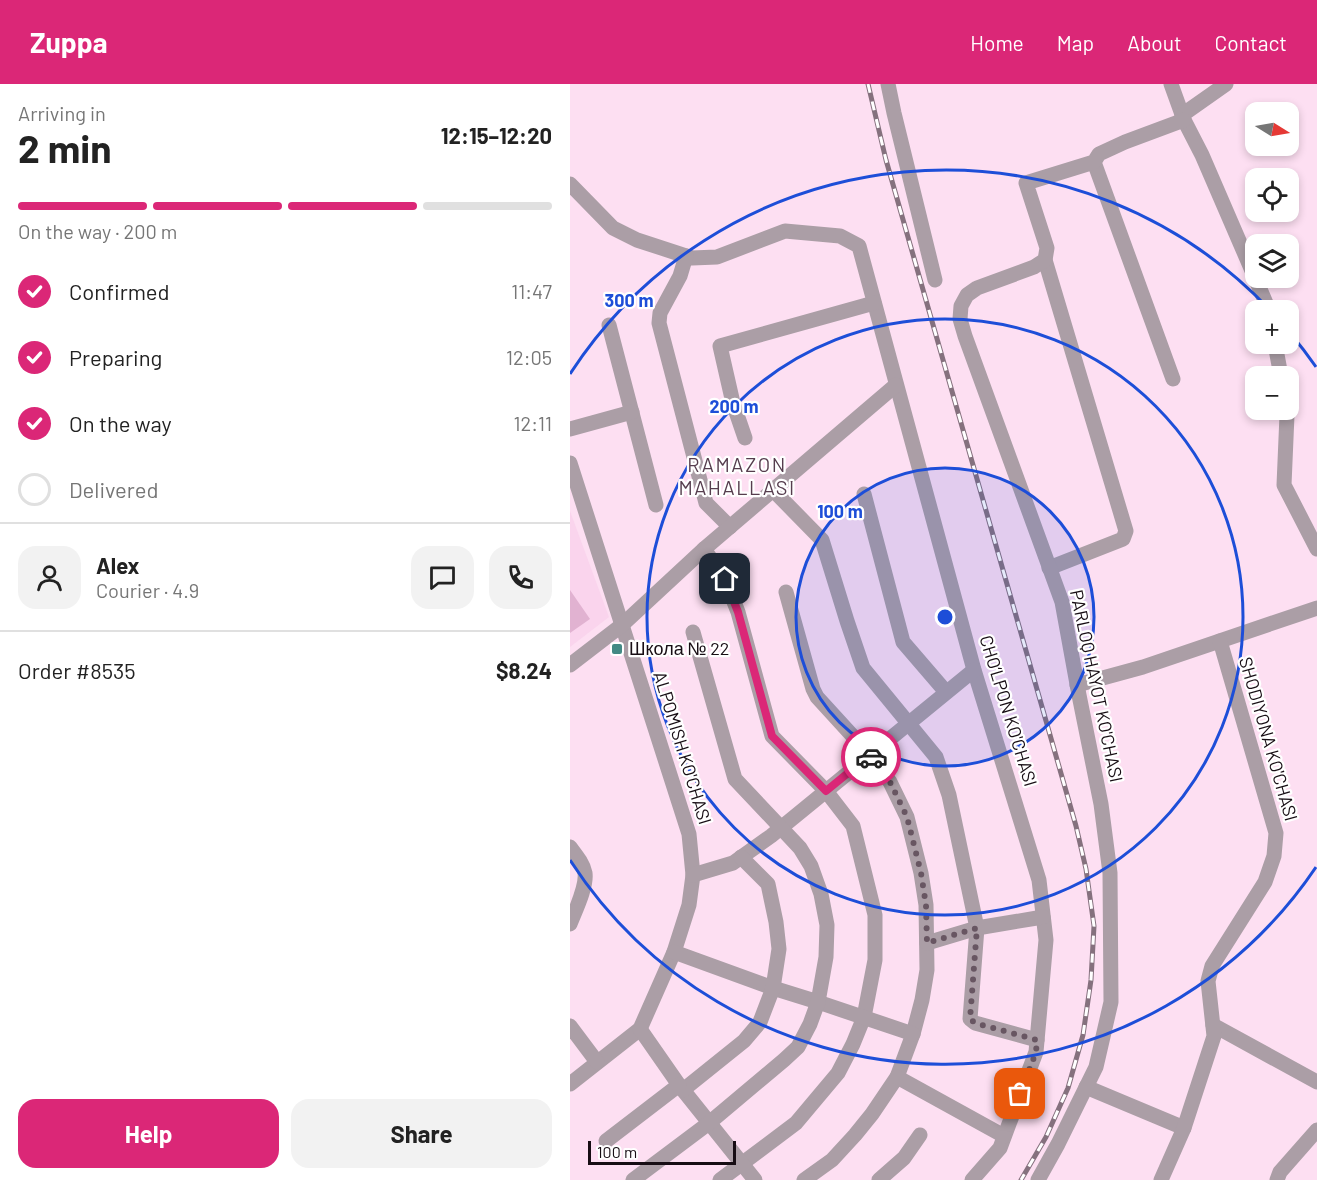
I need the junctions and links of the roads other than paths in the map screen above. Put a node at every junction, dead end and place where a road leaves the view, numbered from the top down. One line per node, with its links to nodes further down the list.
1 (888, 84): 9 (street)
2 (1171, 84): 4 (street)
3 (1226, 84): 4 (street)
4 (1183, 117): 5 (street); 10 (street)
5 (1094, 162): 8 (street); 13 (street)
6 (570, 184): 7 (street)
7 (686, 256): 11 (street, CHO‘LPON KO'CHASI); 23 (street)
8 (1046, 260): 26 (street); 26 (street, PARLOQ HAYOT KO'CHASI)
9 (935, 280)
10 (1265, 300)
11 (874, 303): 14 (street, CHO‘LPON KO'CHASI); 18 (street)
12 (609, 325): 15 (street)
13 (1173, 379)
14 (896, 385): 20 (street); 33 (street, CHO‘LPON KO'CHASI)
15 (632, 412): 17 (street); 22 (street)
16 (1287, 420): 25 (street)
17 (570, 429)
18 (745, 438)
19 (570, 463): 29 (street, ALPOMISH KO'CHASI)
20 (773, 490): 23 (street); 36 (street)
21 (864, 494): 35 (street)
22 (656, 505)
23 (730, 527): 24 (street)
24 (704, 549): 29 (street); 38 (street)
25 (1317, 549)
26 (1049, 568): 34 (street, PARLOQ HAYOT KO'CHASI)
27 (786, 592): 37 (street)
28 (1317, 608): 31 (street, SHODIYONA KO'CHASI)
29 (622, 625): 32 (street); 42 (street, ALPOMISH KO'CHASI)
30 (693, 632): 39 (street)
31 (1220, 641): 34 (street, SHODIYONA KO'CHASI); 51 (street, SHODIYONA KO'CHASI)
32 (570, 665)
33 (974, 670): 35 (street); 43 (street, CHO‘LPON KO'CHASI)
34 (1077, 685): 61 (street, PARLOQ HAYOT KO'CHASI)
35 (946, 692): 36 (street)
36 (909, 723): 37 (street); 45 (street)
37 (870, 755): 38 (street); 46 (street)
38 (826, 791): 39 (street); 50 (street)
39 (780, 828): 41 (street); 49 (street)
40 (570, 847): 44 (street)
41 (741, 857): 42 (street); 48 (street)
42 (693, 875): 47 (street, ALPOMISH KO'CHASI)
43 (1043, 917): 45 (street); 55 (street, CHO‘LPON KO'CHASI)
44 (570, 924)
45 (977, 928): 46 (street); 55 (street)
46 (927, 943): 54 (street)
47 (674, 951): 48 (street); 53 (street, ALPOMISH KO'CHASI)
48 (773, 988): 49 (street); 60 (street)
49 (818, 1002): 50 (street); 62 (street)
50 (864, 1017): 54 (street); 68 (street)
51 (1213, 1025): 58 (street); 63 (street, SHODIYONA KO'CHASI)
52 (570, 1026): 56 (street)
53 (640, 1029): 56 (street, ALPOMISH KO'CHASI); 60 (street)
54 (913, 1034): 57 (street)
55 (1037, 1040): 66 (street, CHO‘LPON KO'CHASI)
56 (597, 1062): 59 (street, ALPOMISH KO'CHASI)
57 (897, 1077): 66 (street); 72 (street)
58 (1317, 1082)
59 (570, 1084)
60 (682, 1088): 62 (street); 67 (street)
61 (1086, 1088): 63 (street); 75 (street, PARLOQ HAYOT KO'CHASI)
62 (709, 1123): 68 (street); 69 (street)
63 (1184, 1128): 76 (street, SHODIYONA KO'CHASI)
64 (1317, 1131): 77 (street)
65 (920, 1135): 73 (street)
66 (1004, 1136): 74 (street, CHO‘LPON KO'CHASI)
67 (606, 1141)
68 (741, 1163): 70 (street); 71 (street)
69 (633, 1180)
70 (720, 1180)
71 (755, 1180)
72 (804, 1180)
73 (879, 1180)
74 (972, 1180)
75 (1038, 1180)
76 (1161, 1180)
77 (1277, 1180)

